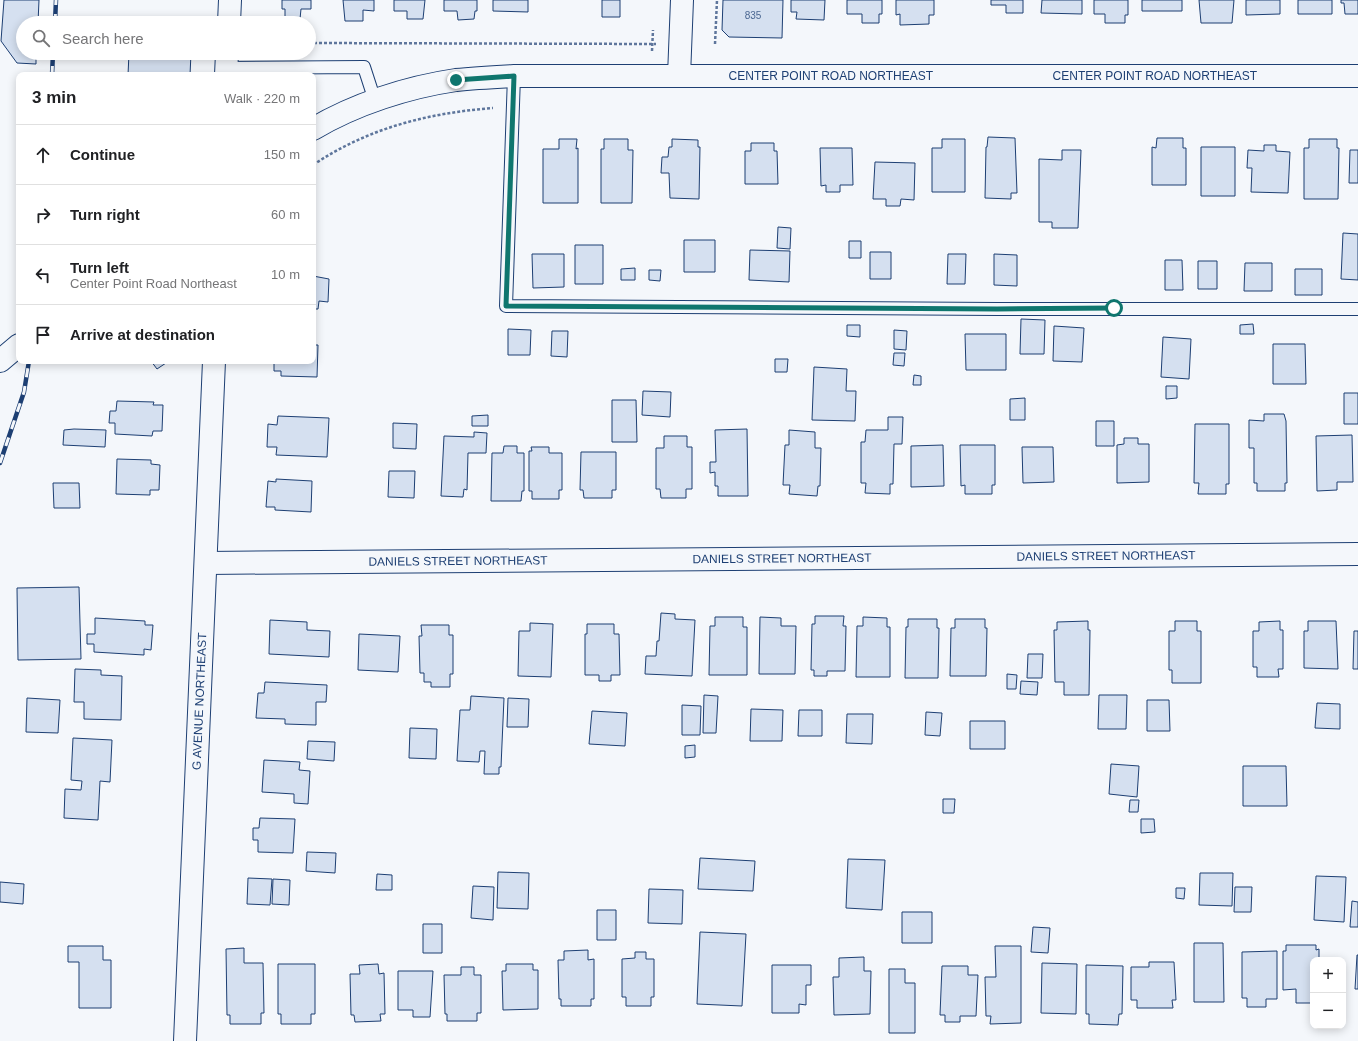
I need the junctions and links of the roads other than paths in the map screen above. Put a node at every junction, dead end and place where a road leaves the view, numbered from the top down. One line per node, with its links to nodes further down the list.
1 (230, 0): 3 (street)
2 (682, 0): 6 (street)
3 (229, 16)
4 (227, 65): 8 (lane)
5 (514, 76): 6 (street, CENTER POINT ROAD NORTHEAST); 8 (street, CENTER POINT ROAD NORTHEAST); 10 (lane)
6 (679, 76): 7 (street, CENTER POINT ROAD NORTHEAST)
7 (1358, 76)
8 (375, 101): 9 (street, CENTER POINT ROAD NORTHEAST)
9 (316, 128)
10 (1358, 309)
11 (16, 348): 12 (street)
12 (0, 361)
13 (214, 364): 15 (street, G AVENUE NORTHEAST)
14 (1358, 554): 15 (street, DANIELS STREET NORTHEAST)
15 (206, 563): 16 (street, G AVENUE NORTHEAST)
16 (185, 1041)

